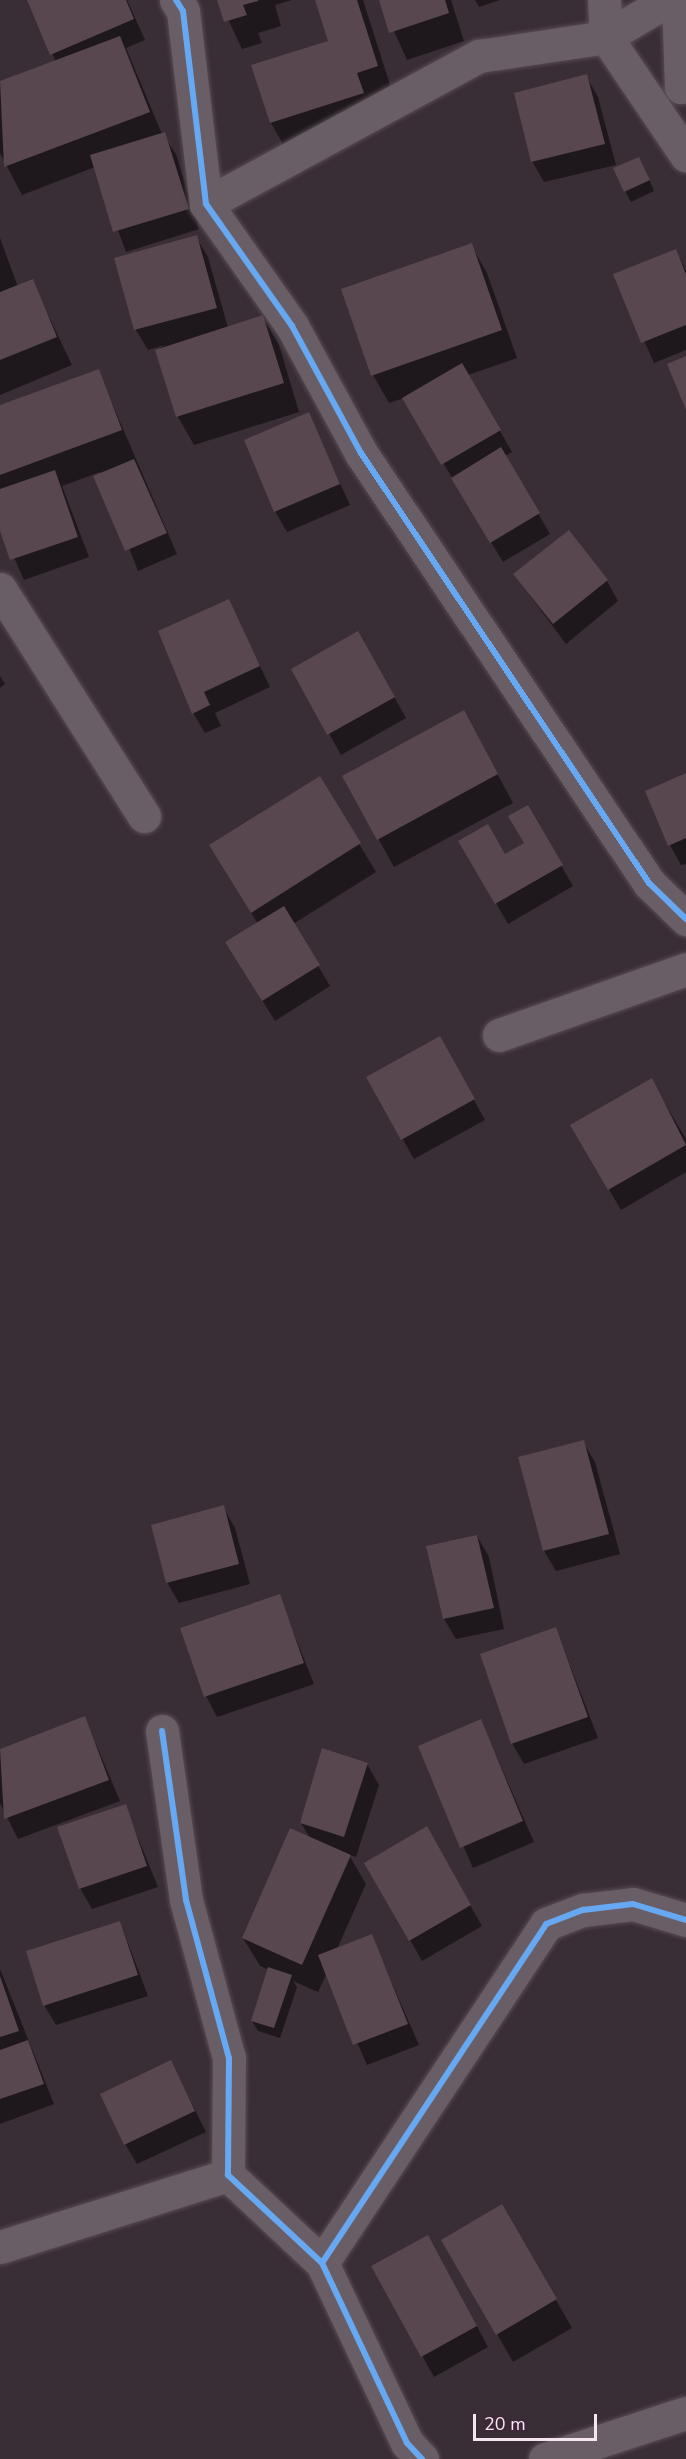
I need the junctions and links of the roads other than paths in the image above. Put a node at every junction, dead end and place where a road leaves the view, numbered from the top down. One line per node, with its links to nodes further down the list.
1 (176, 0): 8 (street)
2 (604, 0): 5 (street)
3 (668, 0): 5 (street)
4 (678, 0): 6 (street)
5 (606, 38): 7 (street); 8 (street)
6 (686, 86)
7 (686, 155)
8 (206, 204): 11 (street)
9 (0, 590): 10 (street)
10 (144, 816)
11 (686, 919)
12 (686, 969): 13 (street)
13 (499, 1035)
14 (162, 1731): 16 (street)
15 (686, 1920): 18 (street)
16 (228, 2175): 17 (street); 18 (street)
17 (0, 2247)
18 (322, 2263): 20 (street)
19 (686, 2413): 21 (street)
20 (422, 2459)
21 (545, 2459)

